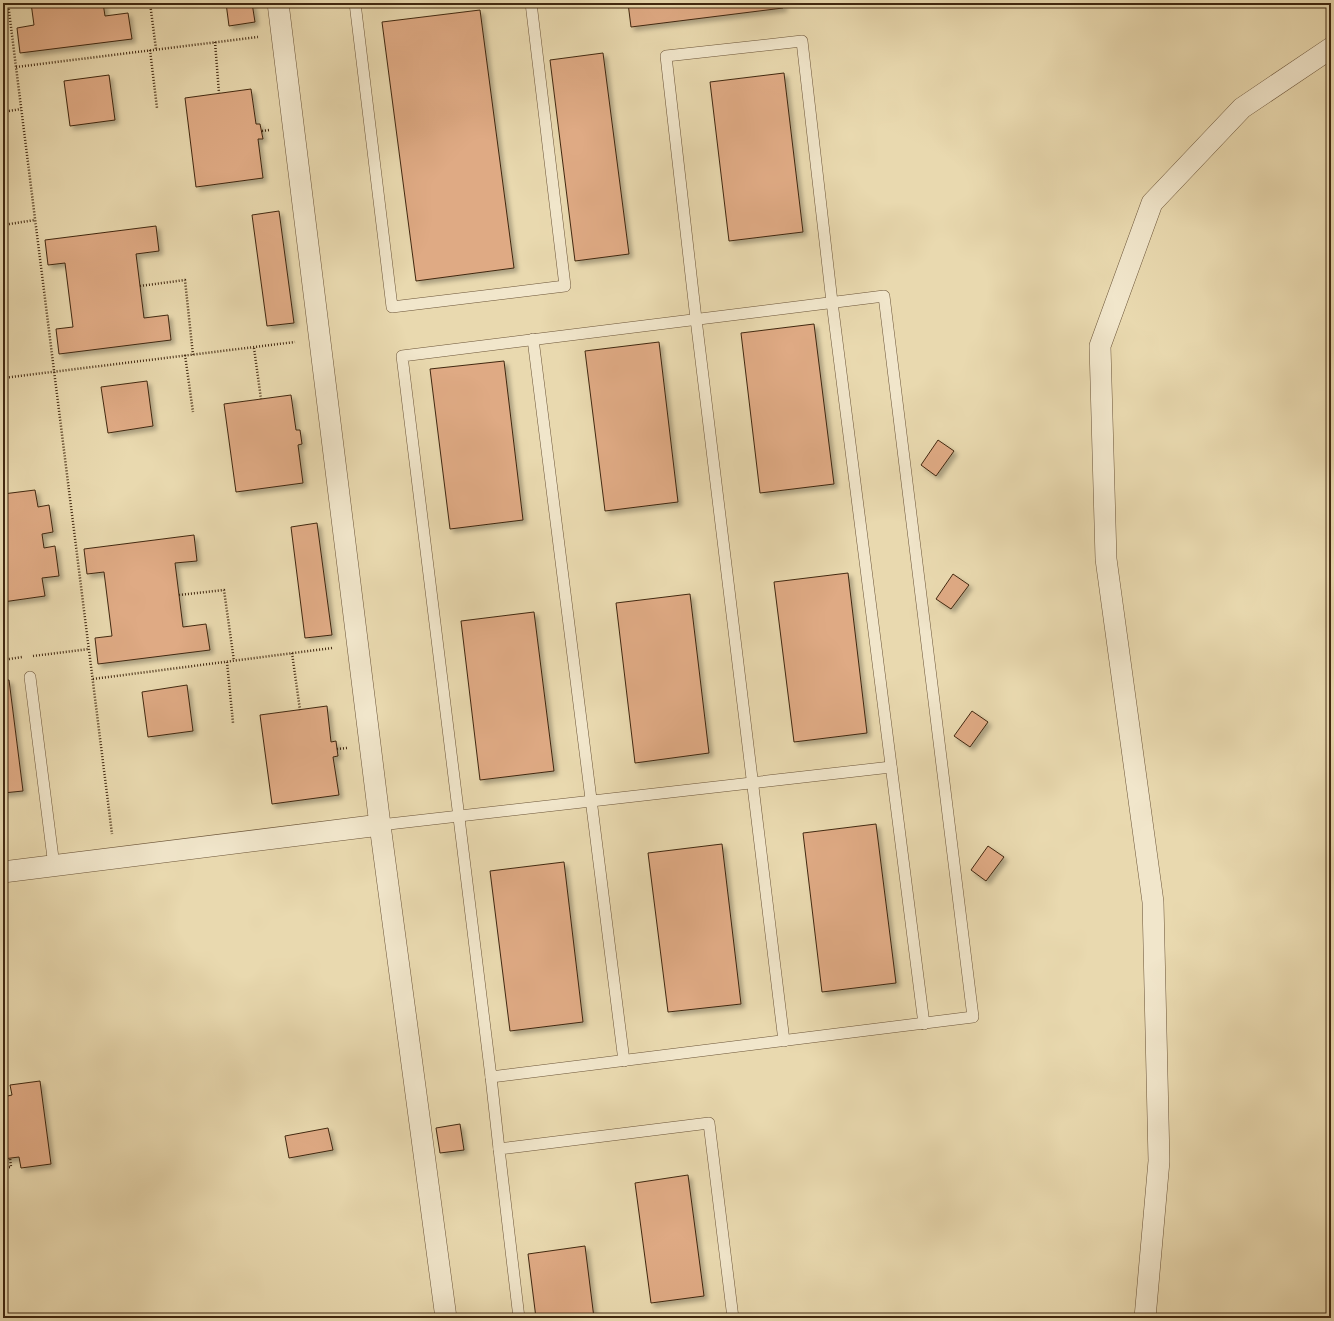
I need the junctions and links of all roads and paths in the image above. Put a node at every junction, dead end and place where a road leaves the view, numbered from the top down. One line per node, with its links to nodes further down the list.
1 (8, 3): 11 (path)
2 (150, 3): 9 (path)
3 (278, 3): 45 (street)
4 (355, 3): 5 (lane)
5 (530, 3)
6 (264, 36): 7 (path)
7 (215, 42): 9 (path); 12 (path)
8 (1331, 48): 61 (street)
9 (156, 49): 10 (path)
10 (150, 50): 11 (path); 13 (path)
11 (16, 67): 14 (path)
12 (219, 93)
13 (157, 108)
14 (21, 109): 15 (path); 16 (path)
15 (3, 112)
16 (35, 220): 17 (path); 26 (path)
17 (3, 225)
18 (140, 286): 25 (path)
19 (832, 302): 20 (lane); 20 (lane); 41 (lane); 49 (lane)
20 (696, 319): 21 (lane); 42 (lane)
21 (532, 339): 43 (lane); 44 (lane)
22 (302, 342): 23 (path)
23 (254, 348): 25 (path); 28 (path)
24 (185, 355): 25 (path); 26 (path); 29 (path)
25 (193, 355)
26 (54, 371): 27 (path); 32 (path)
27 (3, 378)
28 (261, 399)
29 (193, 412)
30 (179, 595): 35 (path)
31 (340, 647): 33 (path)
32 (89, 649): 34 (path); 38 (path)
33 (292, 653): 35 (path); 39 (path)
34 (3, 660)
35 (234, 661): 36 (path)
36 (227, 662): 38 (path); 40 (path)
37 (30, 677): 47 (lane)
38 (93, 679): 46 (path)
39 (300, 710)
40 (233, 723)
41 (891, 767): 42 (lane); 49 (lane)
42 (753, 782): 43 (lane); 50 (lane)
43 (591, 800): 44 (lane); 51 (lane)
44 (459, 815): 45 (lane); 52 (lane)
45 (380, 824): 47 (street); 58 (street)
46 (105, 835)
47 (54, 866): 48 (street)
48 (3, 872)
49 (924, 1024): 50 (lane)
50 (784, 1041): 51 (lane)
51 (624, 1061): 52 (lane)
52 (491, 1077): 55 (lane)
53 (3, 1083): 54 (path)
54 (4, 1096)
55 (499, 1149): 59 (lane); 60 (lane)
56 (10, 1158): 57 (path)
57 (3, 1168)
58 (446, 1318)
59 (520, 1318)
60 (733, 1318)
61 (1145, 1318)

